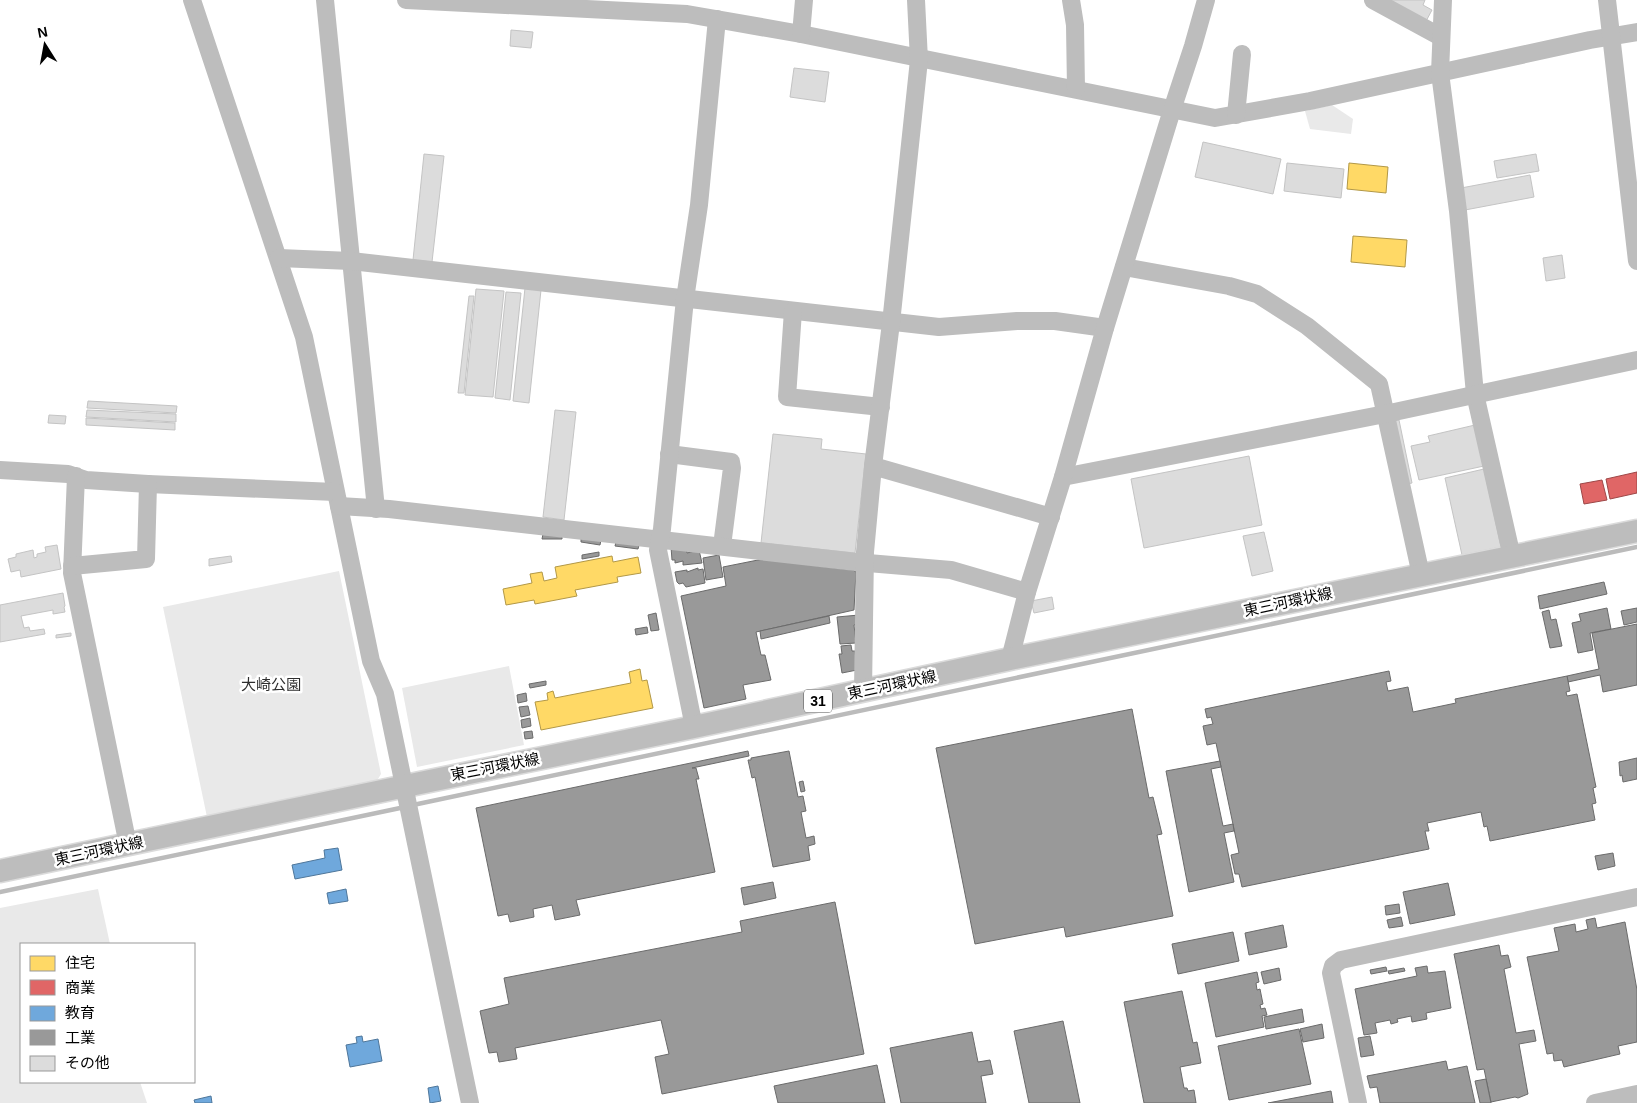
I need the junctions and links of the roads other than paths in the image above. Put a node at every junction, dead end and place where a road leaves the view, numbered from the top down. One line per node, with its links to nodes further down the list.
1 (192, 0): 24 (street)
2 (325, 0): 25 (street)
3 (406, 0): 11 (street)
4 (804, 0): 15 (street)
5 (916, 0): 19 (street)
6 (1071, 0): 21 (street)
7 (1206, 0): 22 (street)
8 (1374, 0): 16 (street)
9 (1442, 0): 16 (street)
10 (1607, 0): 17 (street)
11 (438, 1): 12 (street)
12 (687, 7): 13 (street)
13 (717, 18): 15 (street); 28 (street)
14 (1637, 32): 17 (street)
15 (800, 34): 19 (street)
16 (1441, 37): 20 (street)
17 (1612, 37): 20 (street); 26 (street)
18 (1242, 54): 23 (street)
19 (919, 60): 21 (street); 30 (street)
20 (1440, 73): 23 (street); 33 (street)
21 (1076, 89): 22 (street)
22 (1172, 110): 23 (street); 27 (street)
23 (1236, 115)
24 (279, 258): 25 (street); 42 (street)
25 (351, 261): 28 (street); 43 (street)
26 (1637, 261)
27 (1124, 266): 31 (street); 35 (street)
28 (685, 299): 29 (street); 36 (street)
29 (793, 311): 30 (street); 34 (street)
30 (891, 323): 31 (street); 34 (street)
31 (1104, 328): 40 (street)
32 (1637, 360): 33 (street)
33 (1476, 394): 35 (street); 48 (street)
34 (881, 407): 37 (street)
35 (1385, 414): 40 (street); 51 (street)
36 (669, 454): 46 (street); 47 (street)
37 (873, 466): 44 (street); 49 (street)
38 (0, 470): 39 (street)
39 (76, 476): 41 (street); 50 (street)
40 (1063, 477): 44 (street)
41 (148, 484): 42 (street); 50 (street)
42 (337, 499): 43 (street); 56 (street)
43 (376, 509): 46 (street)
44 (1051, 517): 52 (street)
45 (1637, 531): 48 (main road, 東三河環状線 / 31)
46 (660, 540): 47 (street); 55 (street)
47 (722, 546): 49 (street)
48 (1512, 557): 51 (main road, 東三河環状線 / 31)
49 (866, 562): 52 (street); 54 (street)
50 (72, 566): 57 (street)
51 (1420, 575): 53 (main road, 東三河環状線 / 31)
52 (1027, 592): 53 (street)
53 (1010, 659): 54 (main road, 東三河環状線 / 31)
54 (863, 691): 55 (main road, 東三河環状線 / 31)
55 (694, 727): 56 (main road, 東三河環状線 / 31)
56 (404, 786): 57 (main road, 東三河環状線 / 31); 61 (street)
57 (128, 845): 58 (main road, 東三河環状線 / 31)
58 (0, 871)
59 (1637, 897): 62 (street)
60 (1637, 1094): 63 (street)
61 (470, 1103)
62 (1358, 1103)
63 (1595, 1103)

